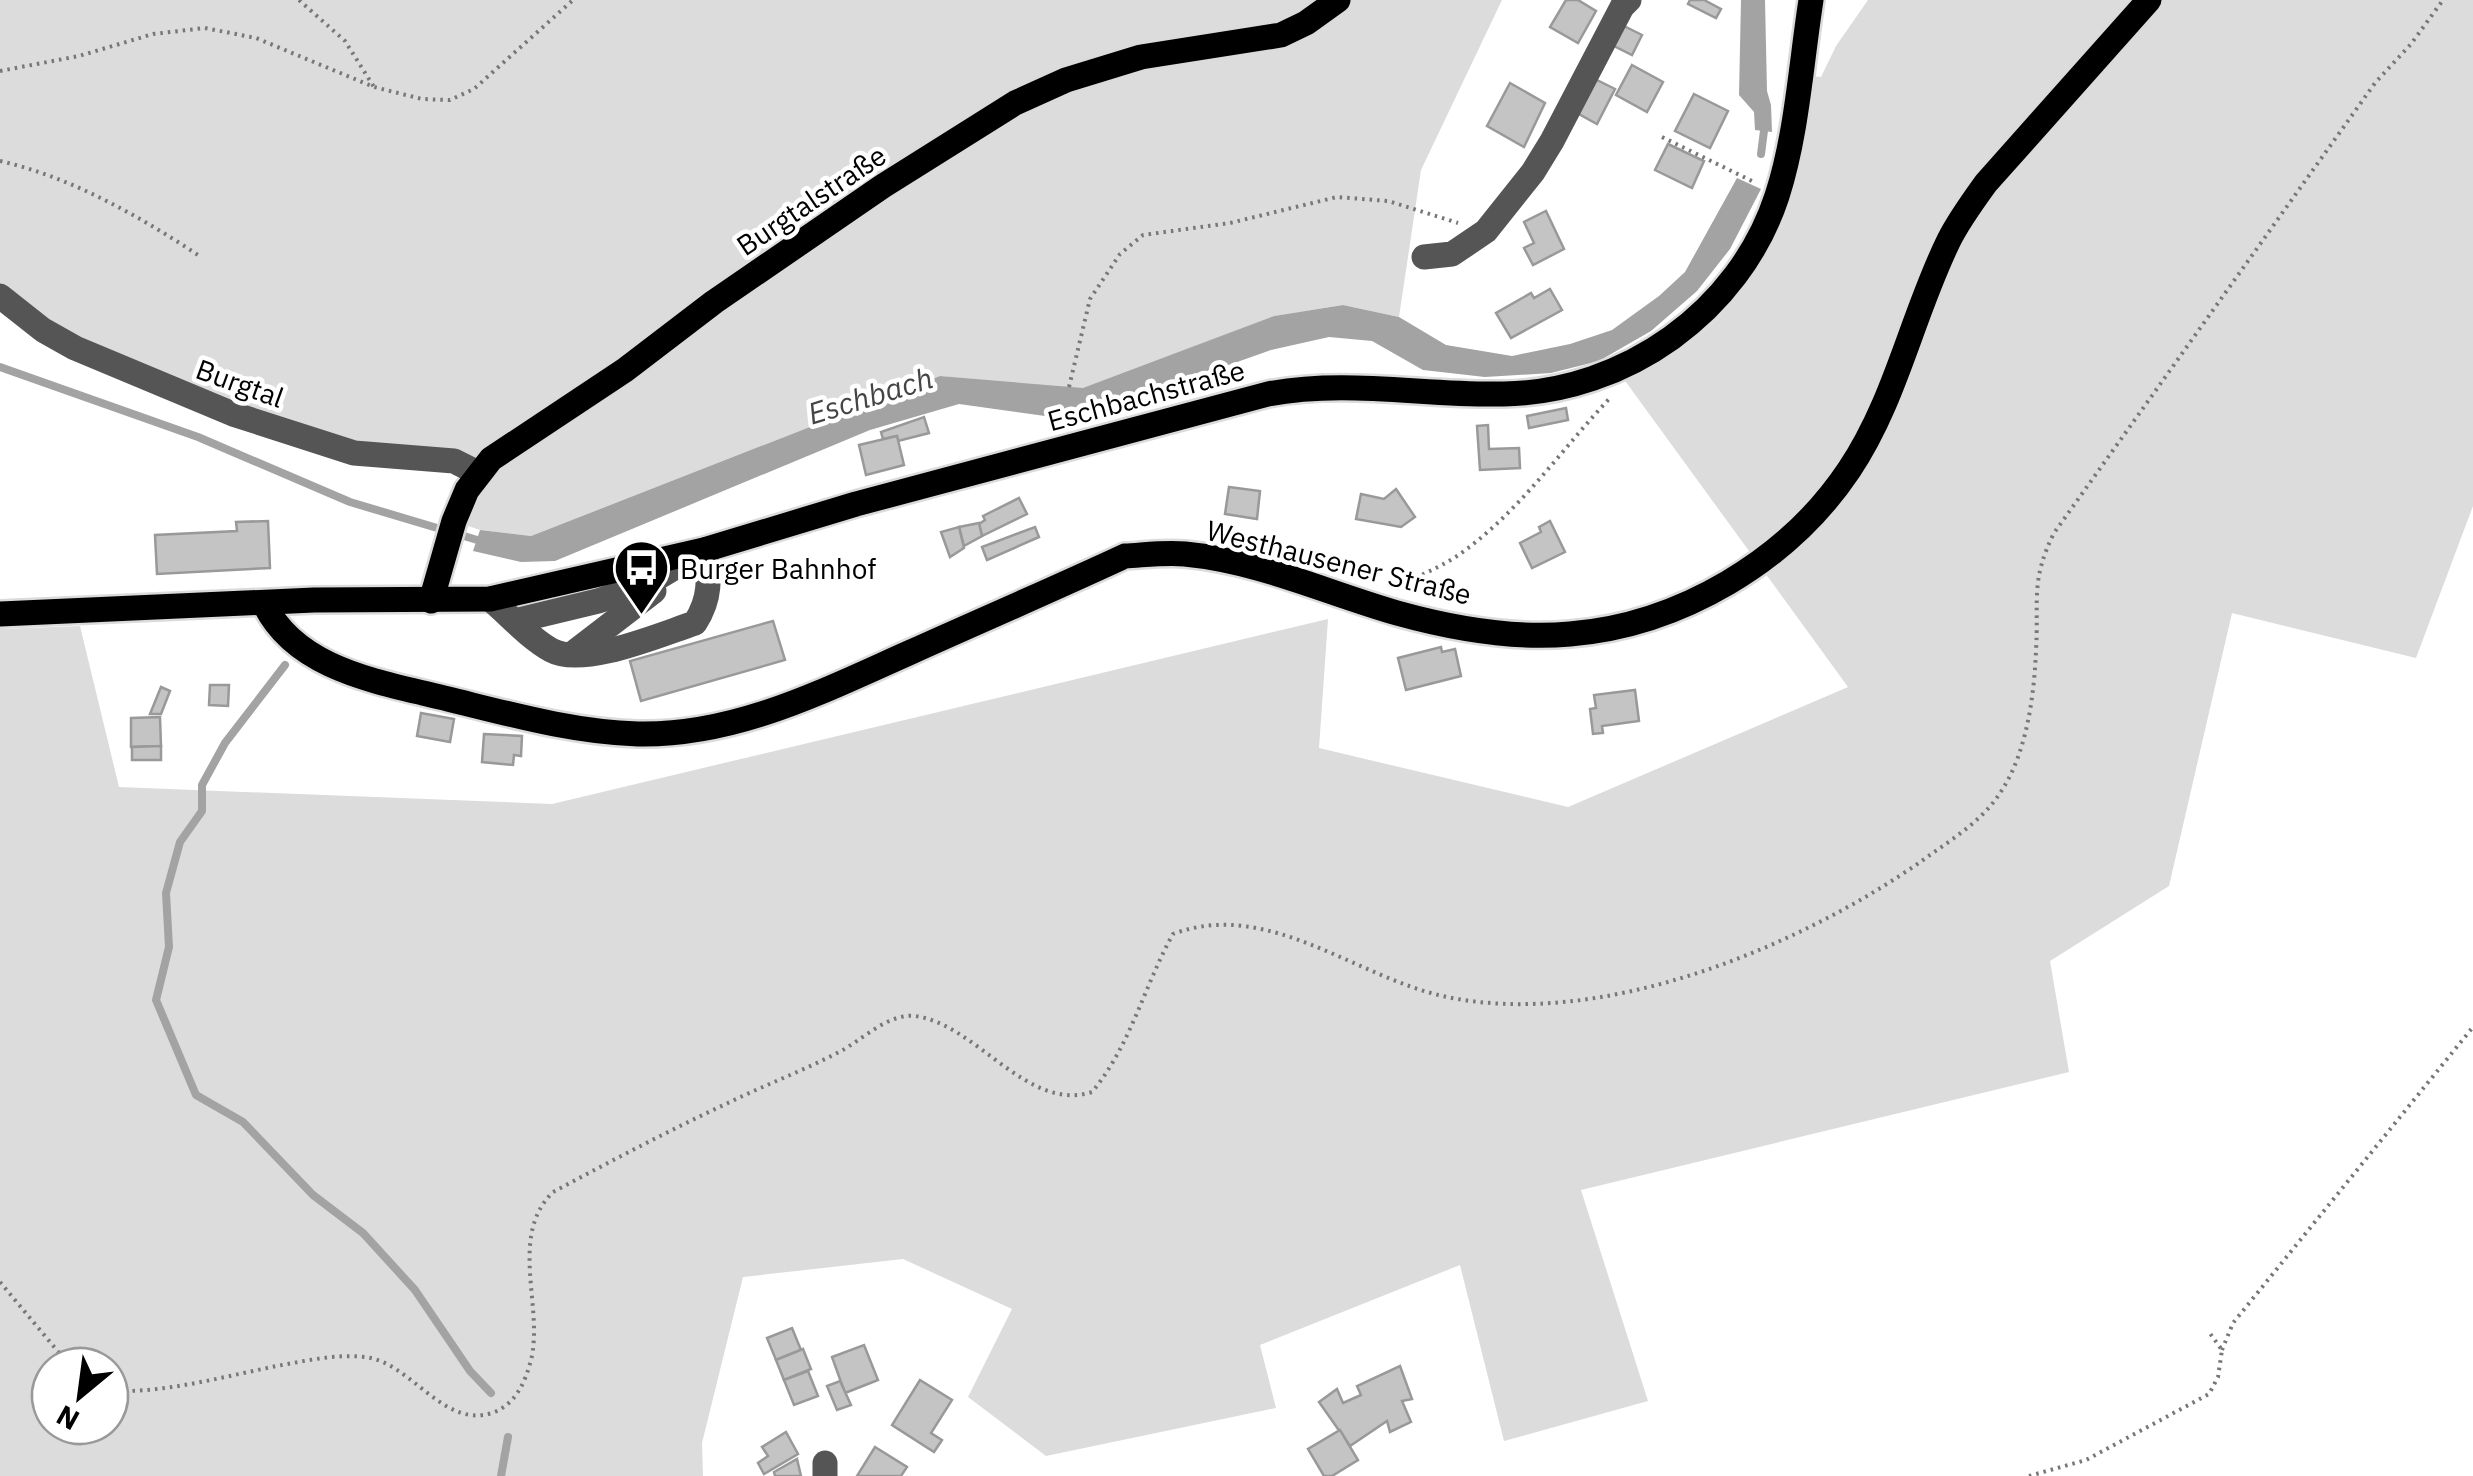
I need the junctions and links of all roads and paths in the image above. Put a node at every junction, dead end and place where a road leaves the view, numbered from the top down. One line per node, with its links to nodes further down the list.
1 (299, 0): 9 (path)
2 (573, 0): 9 (path)
3 (1338, 0): 19 (main road, Burgtalstraße)
4 (1629, 0): 13 (street)
5 (1811, 0): 17 (main road, Eschbachstraße)
6 (2149, 0): 23 (main road, Westhausener Straße)
7 (2443, 0): 33 (path)
8 (0, 71): 9 (path)
9 (374, 87)
10 (1662, 136): 12 (path)
11 (0, 161): 14 (path)
12 (1762, 186)
13 (1486, 231): 15 (street); 18 (path)
14 (201, 257)
15 (1424, 257)
16 (0, 296): 19 (street, Burgtal)
17 (1610, 374): 20 (main road, Eschbachstraße); 23 (path)
18 (1069, 387)
19 (478, 473): 22 (main road, Burgtalstraße)
20 (704, 550): 21 (main road, Eschbachstraße); 26 (street); 27 (street); 27 (street)
21 (490, 599): 22 (main road, Eschbachstraße); 26 (street)
22 (430, 600): 24 (main road, Eschbachstraße)
23 (1369, 602): 24 (main road, Westhausener Straße)
24 (264, 603): 25 (main road)
25 (0, 614)
26 (515, 621): 27 (street)
27 (572, 654)
28 (2473, 1027): 32 (path)
29 (0, 1282): 31 (path)
30 (2209, 1332): 32 (path)
31 (53, 1346)
32 (2222, 1350): 34 (path)
33 (130, 1392)
34 (2029, 1476)

